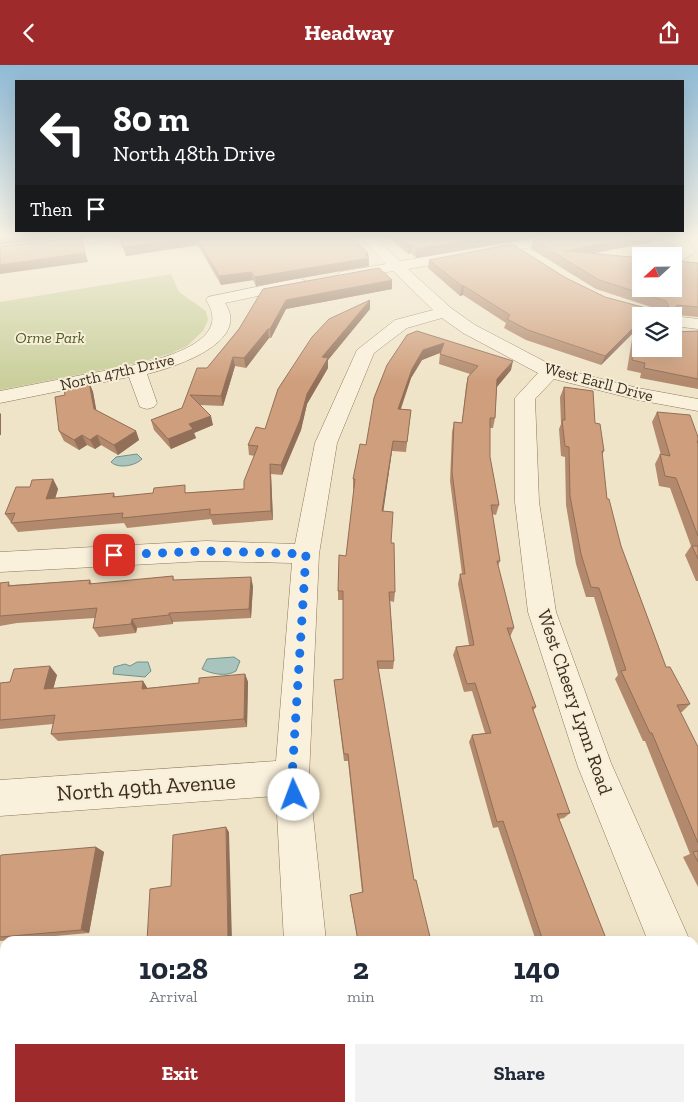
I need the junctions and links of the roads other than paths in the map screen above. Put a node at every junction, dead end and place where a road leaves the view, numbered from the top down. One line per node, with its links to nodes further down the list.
1 (294, 285): 6 (street, North 47th Drive)
2 (418, 285): 3 (street, West Earll Drive)
3 (446, 312): 7 (street, West Earll Drive); 11 (street)
4 (682, 322): 5 (street)
5 (698, 324)
6 (136, 370): 8 (street, North 47th Drive); 9 (street)
7 (550, 372): 10 (street, West Earll Drive); 16 (street, West Cheery Lynn Road)
8 (0, 397)
9 (147, 403)
10 (698, 405)
11 (306, 554): 12 (street); 13 (street)
12 (0, 562)
13 (292, 777): 14 (street, North 49th Avenue); 15 (street)
14 (0, 798)
15 (305, 936)
16 (667, 936)

